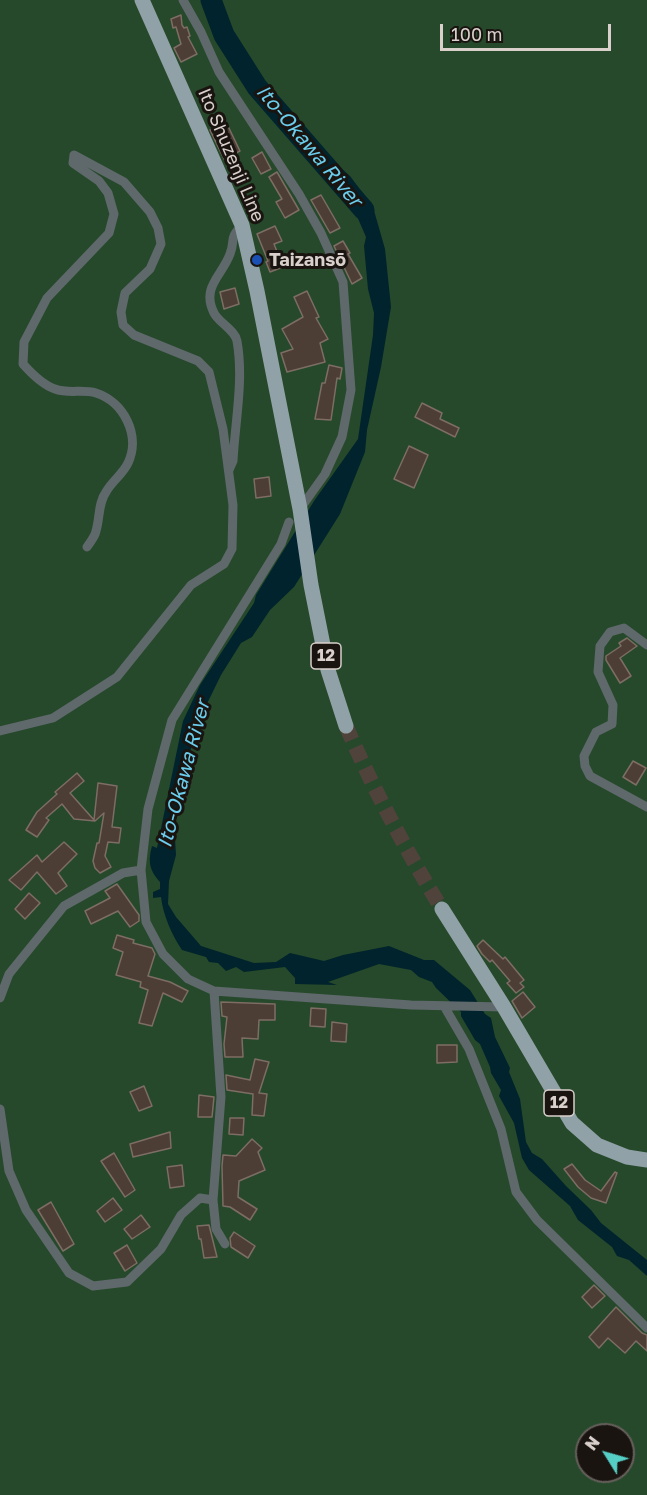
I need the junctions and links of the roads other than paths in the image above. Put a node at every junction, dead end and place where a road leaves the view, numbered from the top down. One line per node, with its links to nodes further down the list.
1 (142, 0): 3 (main road, Ito Shuzenji Line / 12)
2 (183, 0): 5 (street)
3 (242, 225): 4 (street); 5 (main road, Ito Shuzenji Line / 12)
4 (228, 472): 7 (street); 10 (street)
5 (300, 509): 6 (main road, 12)
6 (295, 524): 9 (main road, 12); 12 (street)
7 (87, 547)
8 (647, 645): 11 (street)
9 (346, 726)
10 (0, 731)
11 (647, 807)
12 (141, 870): 14 (street); 15 (street)
13 (442, 909): 17 (main road, 12)
14 (214, 991): 16 (street); 20 (street)
15 (0, 998)
16 (444, 1006): 17 (street); 22 (street)
17 (504, 1007): 19 (main road, 12)
18 (0, 1109): 20 (street)
19 (647, 1160)
20 (213, 1200): 21 (street)
21 (225, 1244)
22 (647, 1328)

